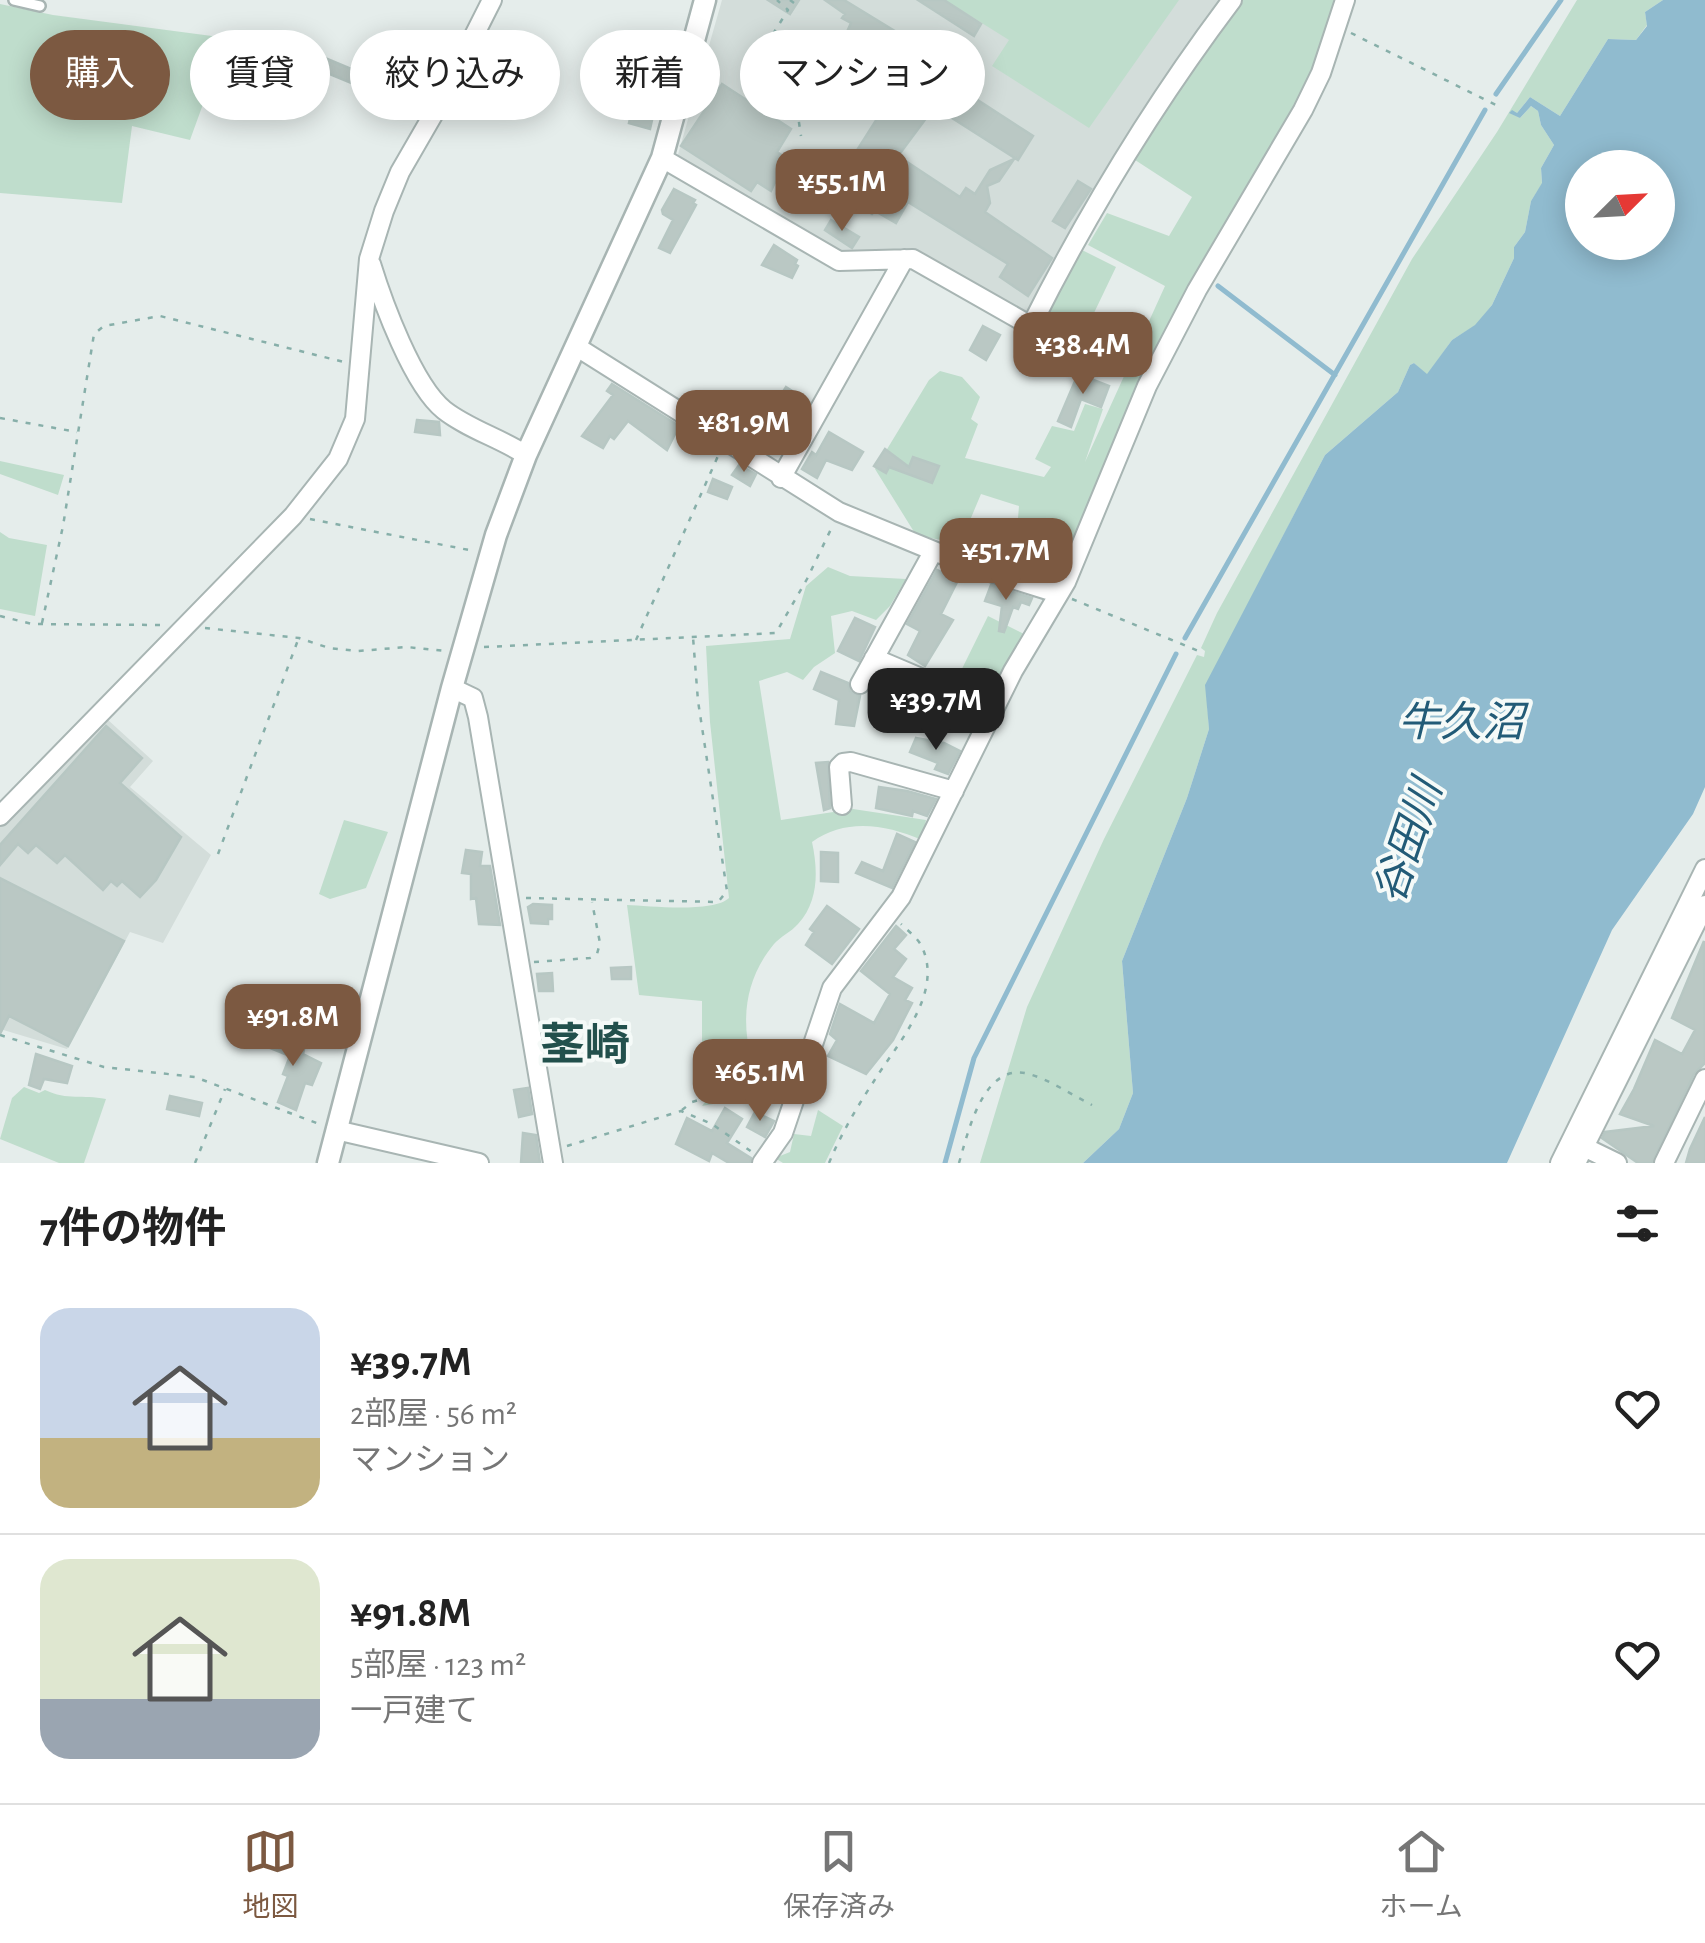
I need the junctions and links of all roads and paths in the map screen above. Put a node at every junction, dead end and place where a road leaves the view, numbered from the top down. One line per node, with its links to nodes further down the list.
1 (14, 0): 9 (lane)
2 (492, 0): 17 (street)
3 (705, 0): 15 (street)
4 (776, 0): 11 (path)
5 (790, 0): 6 (path)
6 (796, 0)
7 (1232, 0): 16 (street)
8 (1345, 0): 10 (street)
9 (40, 6)
10 (1337, 26): 12 (path); 29 (street)
11 (776, 30)
12 (1502, 108)
13 (799, 120): 14 (path)
14 (801, 136)
15 (662, 158): 16 (street); 18 (street)
16 (904, 258): 24 (street)
17 (369, 259): 19 (street); 23 (street)
18 (577, 346): 22 (street); 23 (street)
19 (358, 366): 21 (path); 26 (street)
20 (0, 418): 21 (path)
21 (77, 432): 31 (path)
22 (726, 441): 24 (street); 35 (path)
23 (526, 454): 28 (street)
24 (781, 478): 25 (street)
25 (839, 512): 27 (street); 34 (path)
26 (292, 516): 28 (path); 32 (street)
27 (933, 552): 29 (street); 38 (street)
28 (490, 554): 36 (street)
29 (1057, 593): 37 (path); 41 (street)
30 (0, 616): 31 (path)
31 (42, 623): 32 (path)
32 (185, 626): 33 (path); 44 (street)
33 (299, 638): 36 (path); 45 (path)
34 (693, 638): 35 (path); 48 (path)
35 (636, 640): 36 (path)
36 (462, 651): 40 (street)
37 (1200, 652)
38 (874, 658): 39 (street); 41 (street)
39 (860, 684)
40 (452, 688): 47 (street); 58 (street)
41 (994, 709): 42 (street)
42 (954, 792): 43 (street); 50 (street)
43 (842, 805)
44 (0, 816)
45 (218, 854)
46 (1705, 869): 67 (street)
47 (510, 898): 48 (path); 51 (street)
48 (592, 901): 51 (path)
49 (1705, 905): 59 (street)
50 (889, 912): 61 (street); 65 (path)
51 (518, 963): 60 (street)
52 (0, 1034): 54 (path)
53 (1705, 1079): 69 (street)
54 (225, 1087): 58 (path); 62 (path)
55 (730, 1090): 57 (path)
56 (1092, 1105): 66 (path)
57 (681, 1111): 60 (path); 61 (path)
58 (336, 1130): 63 (street); 64 (street)
59 (1580, 1155): 68 (street)
60 (552, 1157)
61 (763, 1162)
62 (196, 1163)
63 (328, 1163)
64 (479, 1163)
65 (829, 1163)
66 (960, 1163)
67 (1560, 1163)
68 (1617, 1163)
69 (1664, 1163)

